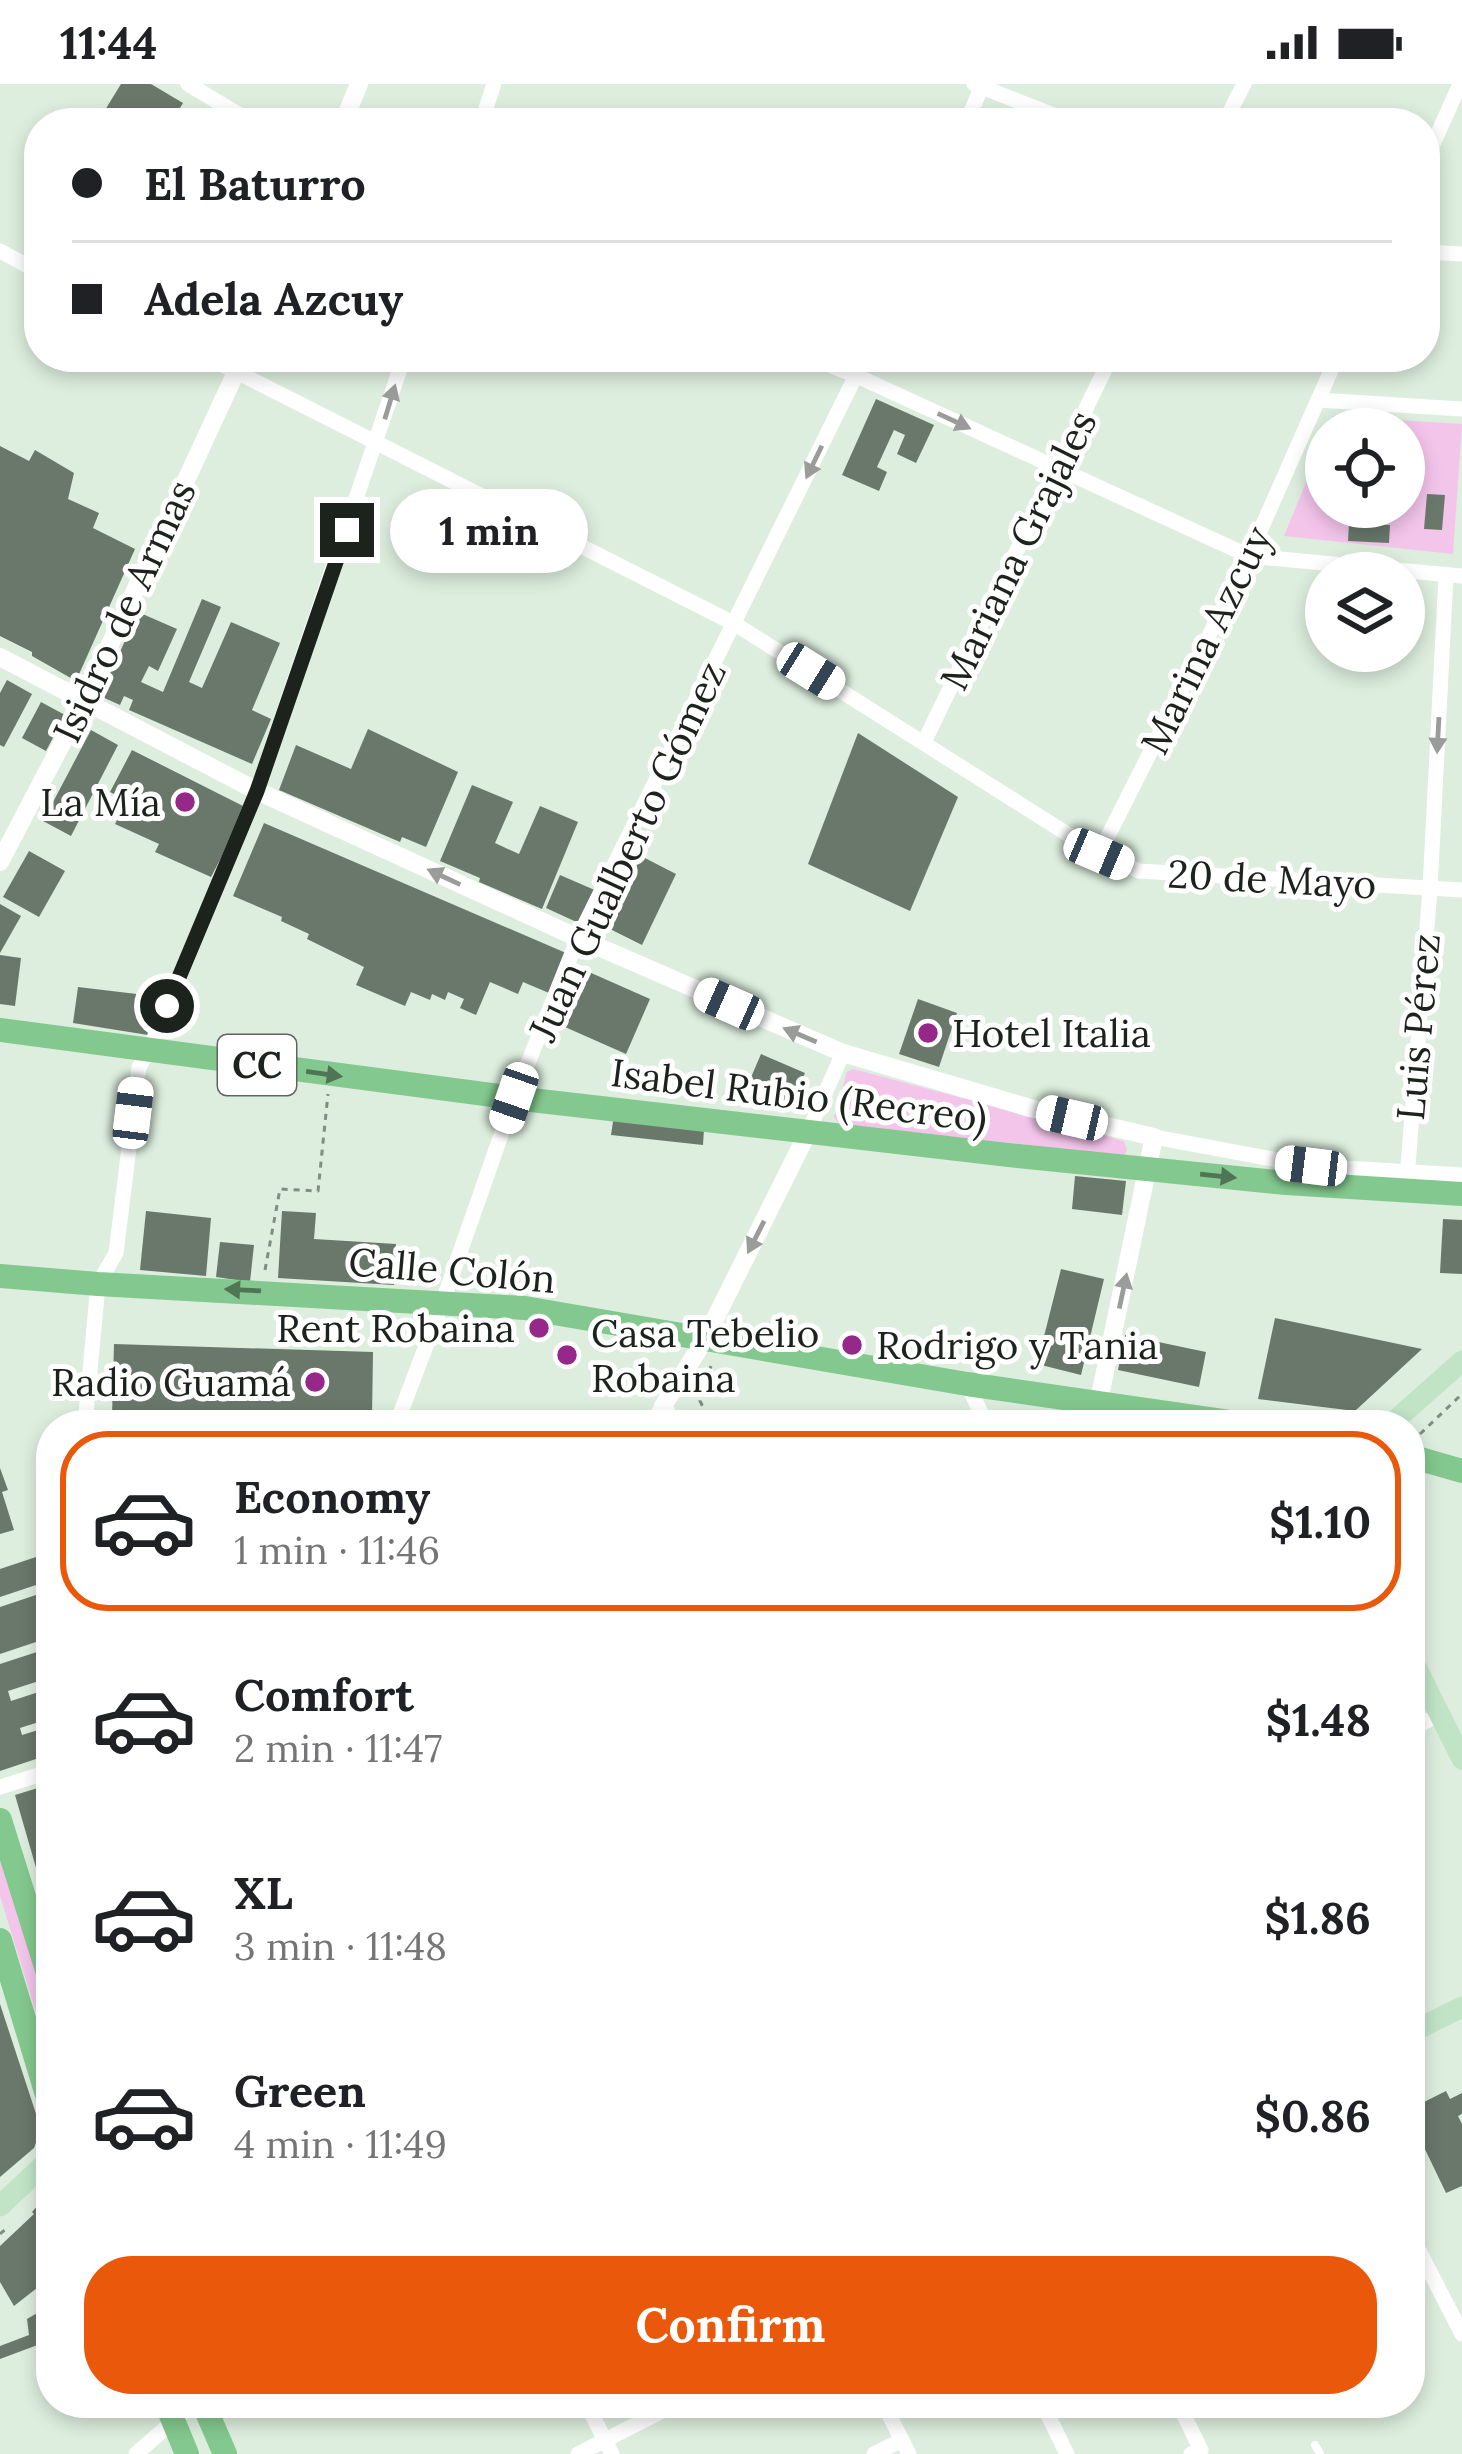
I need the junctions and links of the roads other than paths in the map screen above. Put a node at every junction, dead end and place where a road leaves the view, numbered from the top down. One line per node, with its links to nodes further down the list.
1 (188, 84): 4 (street)
2 (1460, 84): 6 (street)
3 (980, 85): 5 (street)
4 (228, 108)
5 (1037, 108)
6 (1440, 128)
7 (236, 372): 23 (street, Isidro de Armas)
8 (254, 372): 17 (street, 20 de Mayo)
9 (399, 372): 17 (street, one-way to 9)
10 (847, 372): 14 (street)
11 (859, 372): 14 (street, Juan Gualberto Gómez)
12 (1104, 372): 18 (street, Mariana Grajales)
13 (1330, 372): 15 (street, Marina Azcuy)
14 (857, 376): 18 (street, one-way to 18); 21 (street, Juan Gualberto Gómez, one-way to 21)
15 (1318, 400): 16 (street); 19 (street, Marina Azcuy)
16 (1462, 409)
17 (378, 442): 21 (street, 20 de Mayo); 25 (street)
18 (1058, 468): 19 (street); 24 (street, Mariana Grajales)
19 (1249, 556): 20 (street); 26 (street, Marina Azcuy)
20 (1454, 576): 28 (street, Luis Pérez, one-way to 28)
21 (735, 624): 24 (street, 20 de Mayo); 30 (street, Juan Gualberto Gómez)
22 (0, 658): 23 (street)
23 (83, 703): 25 (street); 27 (street, Isidro de Armas)
24 (924, 742): 26 (street, 20 de Mayo)
25 (257, 791): 30 (street, one-way to 25); 32 (street)
26 (1099, 854): 28 (street, 20 de Mayo)
27 (0, 862)
28 (1430, 889): 29 (street, 20 de Mayo); 39 (street, Luis Pérez)
29 (1462, 890)
30 (578, 938): 33 (street, one-way to 30); 34 (street, Juan Gualberto Gómez)
31 (0, 1030): 32 (main road, Isabel Rubio (Recreo) / CC)
32 (149, 1050): 34 (main road, Isabel Rubio (Recreo) / CC, one-way to 34); 42 (street)
33 (843, 1053): 35 (street); 36 (street)
34 (514, 1098): 35 (main road, Isabel Rubio (Recreo) / CC); 43 (street, Juan Gualberto Gómez)
35 (808, 1132): 37 (main road, Isabel Rubio (Recreo) / CC); 44 (street, one-way to 44)
36 (1154, 1137): 37 (street); 39 (street)
37 (1148, 1168): 39 (main road, CC, one-way to 39); 47 (street, one-way to 37)
38 (1462, 1175): 39 (street)
39 (1407, 1182): 40 (main road, CC)
40 (1462, 1194)
41 (0, 1276): 42 (main road, Calle Colón)
42 (98, 1284): 43 (main road, Calle Colón, one-way to 42); 49 (street)
43 (443, 1301): 44 (main road, Calle Colón); 50 (street, Juan Gualberto Gómez)
44 (712, 1341): 46 (main road, Calle Colón); 48 (street)
45 (1462, 1361): 55 (main road)
46 (967, 1384): 47 (main road, Calle Colón); 53 (street)
47 (1098, 1405): 54 (main road, Calle Colón)
48 (663, 1406): 51 (street); 52 (street)
49 (86, 1410)
50 (402, 1410)
51 (660, 1410)
52 (665, 1410)
53 (980, 1410)
54 (1136, 1410)
55 (1407, 1410)
56 (1425, 1460): 57 (main road)
57 (1462, 1471)
58 (1425, 1686): 59 (main road)
59 (1439, 1714): 60 (street); 61 (main road)
60 (1425, 1722)
61 (1462, 1759)
62 (36, 1776): 63 (street)
63 (0, 1787)
64 (0, 1820): 65 (main road)
65 (36, 1935)
66 (0, 1940): 69 (main road)
67 (1462, 2007): 68 (main road)
68 (1425, 2026)
69 (36, 2059)
70 (36, 2172): 71 (main road)
71 (0, 2206)
72 (1425, 2262): 73 (street)
73 (1462, 2334)
74 (165, 2418): 85 (street)
75 (172, 2418): 86 (main road)
76 (207, 2418): 87 (main road)
77 (594, 2418): 82 (street)
78 (654, 2418): 82 (street)
79 (891, 2418): 83 (street)
80 (1049, 2418): 90 (street)
81 (1184, 2418): 84 (street)
82 (609, 2447): 88 (street)
83 (905, 2447): 89 (street)
84 (1196, 2452)
85 (136, 2454)
86 (187, 2454)
87 (225, 2454)
88 (578, 2454)
89 (874, 2454)
90 (1066, 2454)

